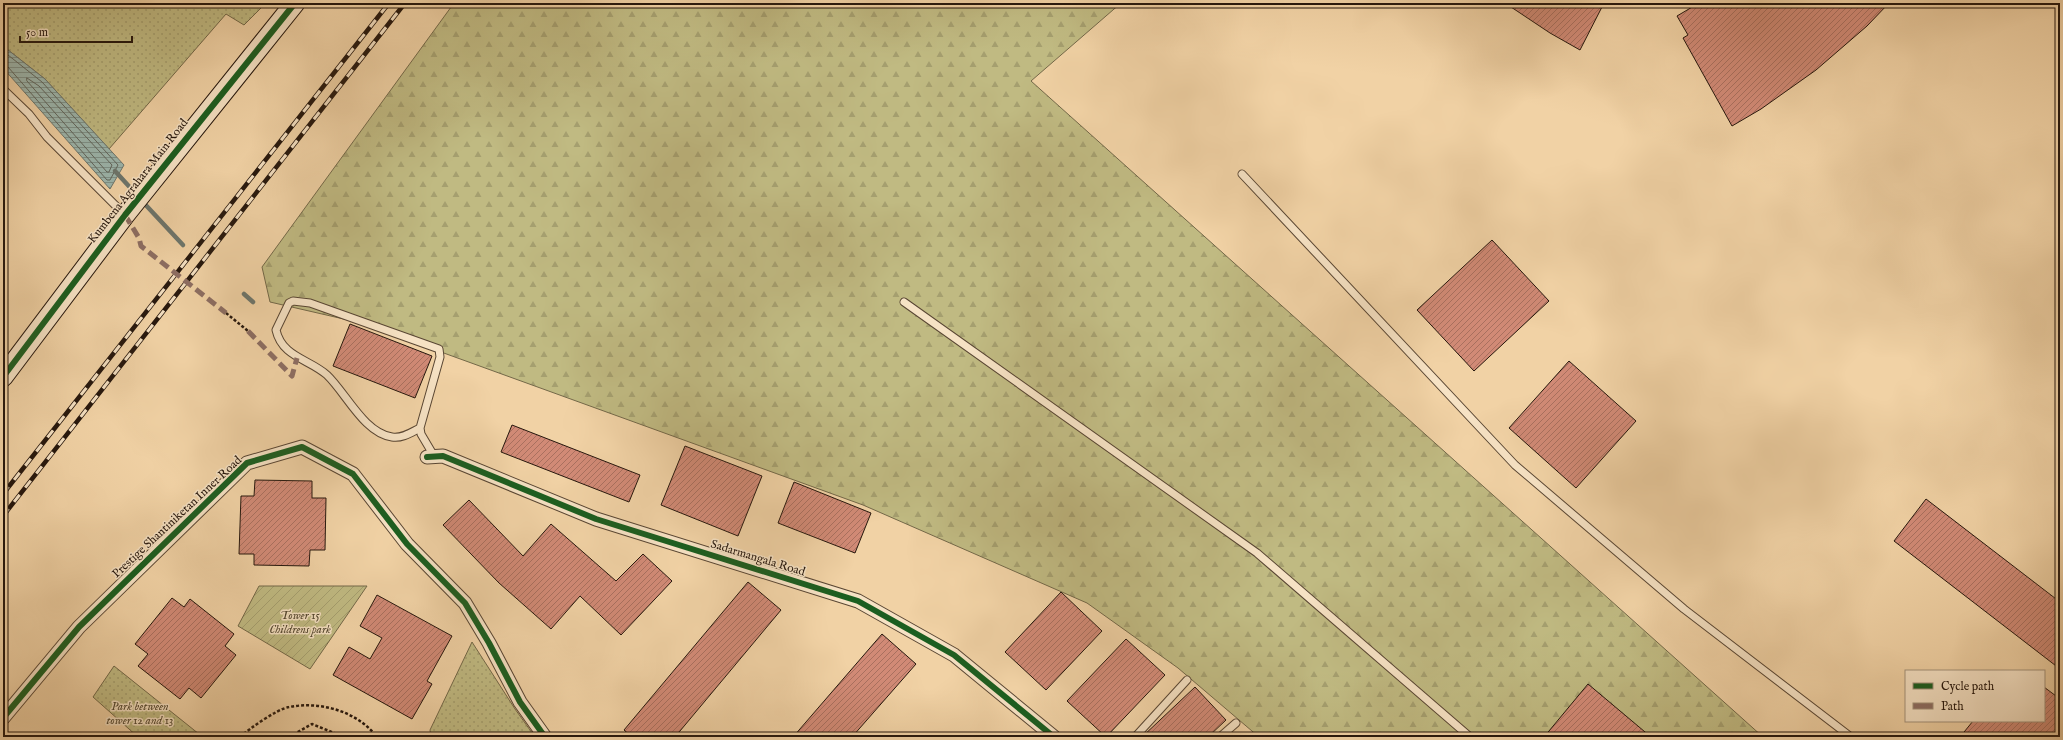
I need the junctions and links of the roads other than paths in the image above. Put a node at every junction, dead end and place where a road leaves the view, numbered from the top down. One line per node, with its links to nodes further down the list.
1 (295, 3): 4 (street, Kumbena Agrahara Main Road)
2 (3, 89): 4 (lane)
3 (1242, 174): 17 (lane)
4 (134, 203): 6 (street, Kumbena Agrahara Main Road)
5 (904, 302): 16 (lane)
6 (3, 377)
7 (420, 428): 7 (lane); 8 (lane)
8 (431, 457): 13 (street, Sadarmangala Road)
9 (1187, 680): 14 (lane)
10 (3, 718): 12 (street, Prestige Shantiniketan Inner Road)
11 (1236, 723): 15 (lane)
12 (545, 737)
13 (1054, 737)
14 (1135, 737)
15 (1220, 737)
16 (1470, 737)
17 (1851, 737)

